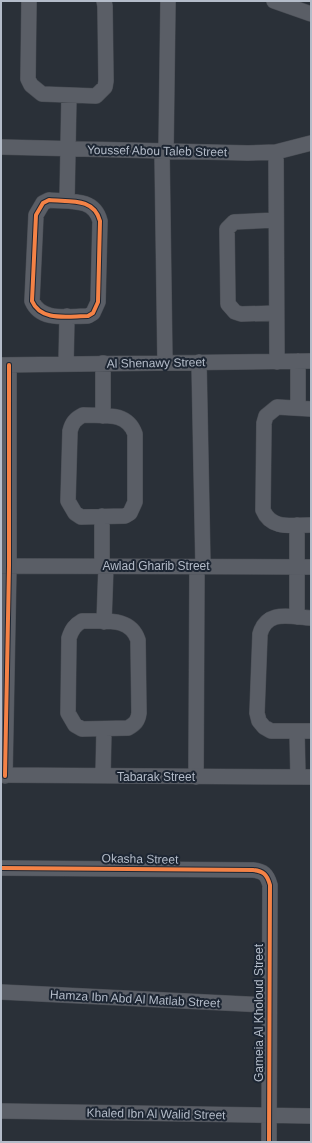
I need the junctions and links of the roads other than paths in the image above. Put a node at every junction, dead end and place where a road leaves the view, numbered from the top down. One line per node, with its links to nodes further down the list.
1 (29, 1): 6 (street)
2 (104, 1): 6 (street)
3 (168, 1): 10 (street)
4 (274, 1): 5 (street)
5 (311, 14)
6 (69, 95): 9 (street)
7 (311, 143): 11 (street, Youssef Abou Taleb Street)
8 (1, 147): 9 (street, Youssef Abou Taleb Street)
9 (68, 149): 10 (street, Youssef Abou Taleb Street); 12 (street)
10 (164, 151): 11 (street, Youssef Abou Taleb Street); 20 (street)
11 (276, 152): 13 (street)
12 (67, 201): 15 (street); 15 (street)
13 (276, 220): 14 (street); 14 (street)
14 (276, 313): 18 (street)
15 (67, 316): 21 (street)
16 (305, 361): 18 (street, Al Shenawy Street); 23 (street)
17 (199, 362): 18 (street, Al Shenawy Street); 20 (street, Al Shenawy Street); 29 (street)
18 (277, 362)
19 (103, 363): 20 (street, Al Shenawy Street); 21 (street, Al Shenawy Street); 24 (street)
20 (165, 363)
21 (66, 364): 22 (street, Al Shenawy Street)
22 (5, 365): 27 (street)
23 (305, 408): 26 (street)
24 (103, 416): 25 (street); 25 (street)
25 (102, 516): 28 (street)
26 (304, 525): 30 (street)
27 (5, 566): 28 (street, Awlad Gharib Street); 35 (street)
28 (104, 566): 29 (street, Awlad Gharib Street); 32 (street)
29 (200, 567): 30 (street, Awlad Gharib Street); 37 (street)
30 (304, 567): 31 (street)
31 (304, 618): 34 (street)
32 (104, 622): 33 (street); 33 (street)
33 (104, 729): 36 (street)
34 (304, 731): 38 (street)
35 (3, 775): 36 (street, Tabarak Street)
36 (103, 776): 37 (street, Tabarak Street)
37 (196, 777): 38 (street, Tabarak Street)
38 (304, 777)
39 (1, 868): 40 (street, Okasha Street)
40 (270, 885): 42 (street, Gameia Al Kholoud Street)
41 (1, 992): 42 (street, Hamza Ibn Abd Al Matlab Street)
42 (268, 1005): 44 (street, Gameia Al Kholoud Street)
43 (1, 1111): 44 (street, Khaled Ibn Al Walid Street)
44 (269, 1116): 45 (street, Khaled Ibn Al Walid Street); 46 (street, Gameia Al Kholoud Street)
45 (311, 1116)
46 (270, 1142)

